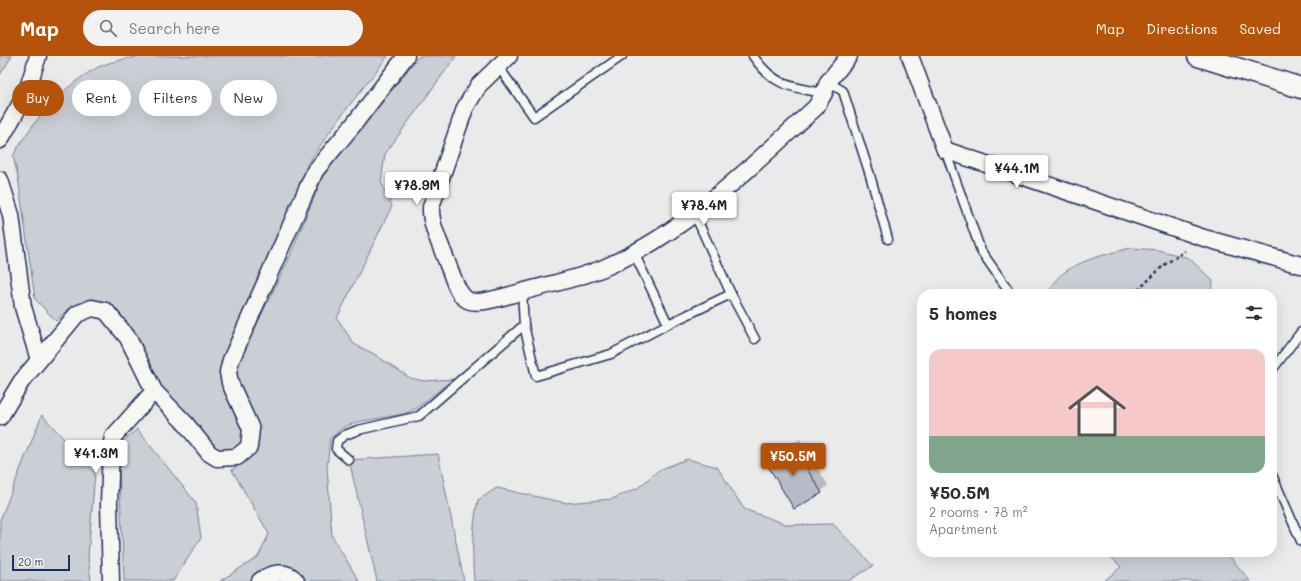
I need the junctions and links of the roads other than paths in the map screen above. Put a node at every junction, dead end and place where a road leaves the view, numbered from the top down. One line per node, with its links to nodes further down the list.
1 (38, 56): 11 (street)
2 (406, 56): 27 (street)
3 (622, 56): 8 (lane)
4 (753, 56): 9 (lane)
5 (849, 56): 9 (street)
6 (910, 56): 12 (street)
7 (1198, 56): 10 (street)
8 (503, 61): 19 (street)
9 (826, 88): 14 (street); 15 (lane)
10 (1301, 88)
11 (0, 140)
12 (945, 150): 17 (street); 18 (lane)
13 (0, 180): 25 (street)
14 (695, 214): 16 (street); 20 (lane)
15 (888, 239)
16 (634, 253): 19 (street); 21 (lane)
17 (1301, 265)
18 (1007, 288)
19 (522, 292): 22 (lane)
20 (731, 294): 21 (lane); 24 (lane)
21 (668, 324): 22 (lane)
22 (524, 325): 29 (lane)
23 (1301, 332): 26 (lane)
24 (755, 339)
25 (39, 360): 27 (street); 28 (street)
26 (1277, 363)
27 (154, 391): 32 (street)
28 (0, 417)
29 (349, 460)
30 (1277, 486): 31 (lane)
31 (1301, 541)
32 (111, 581)
33 (260, 581): 34 (street)
34 (296, 581)

